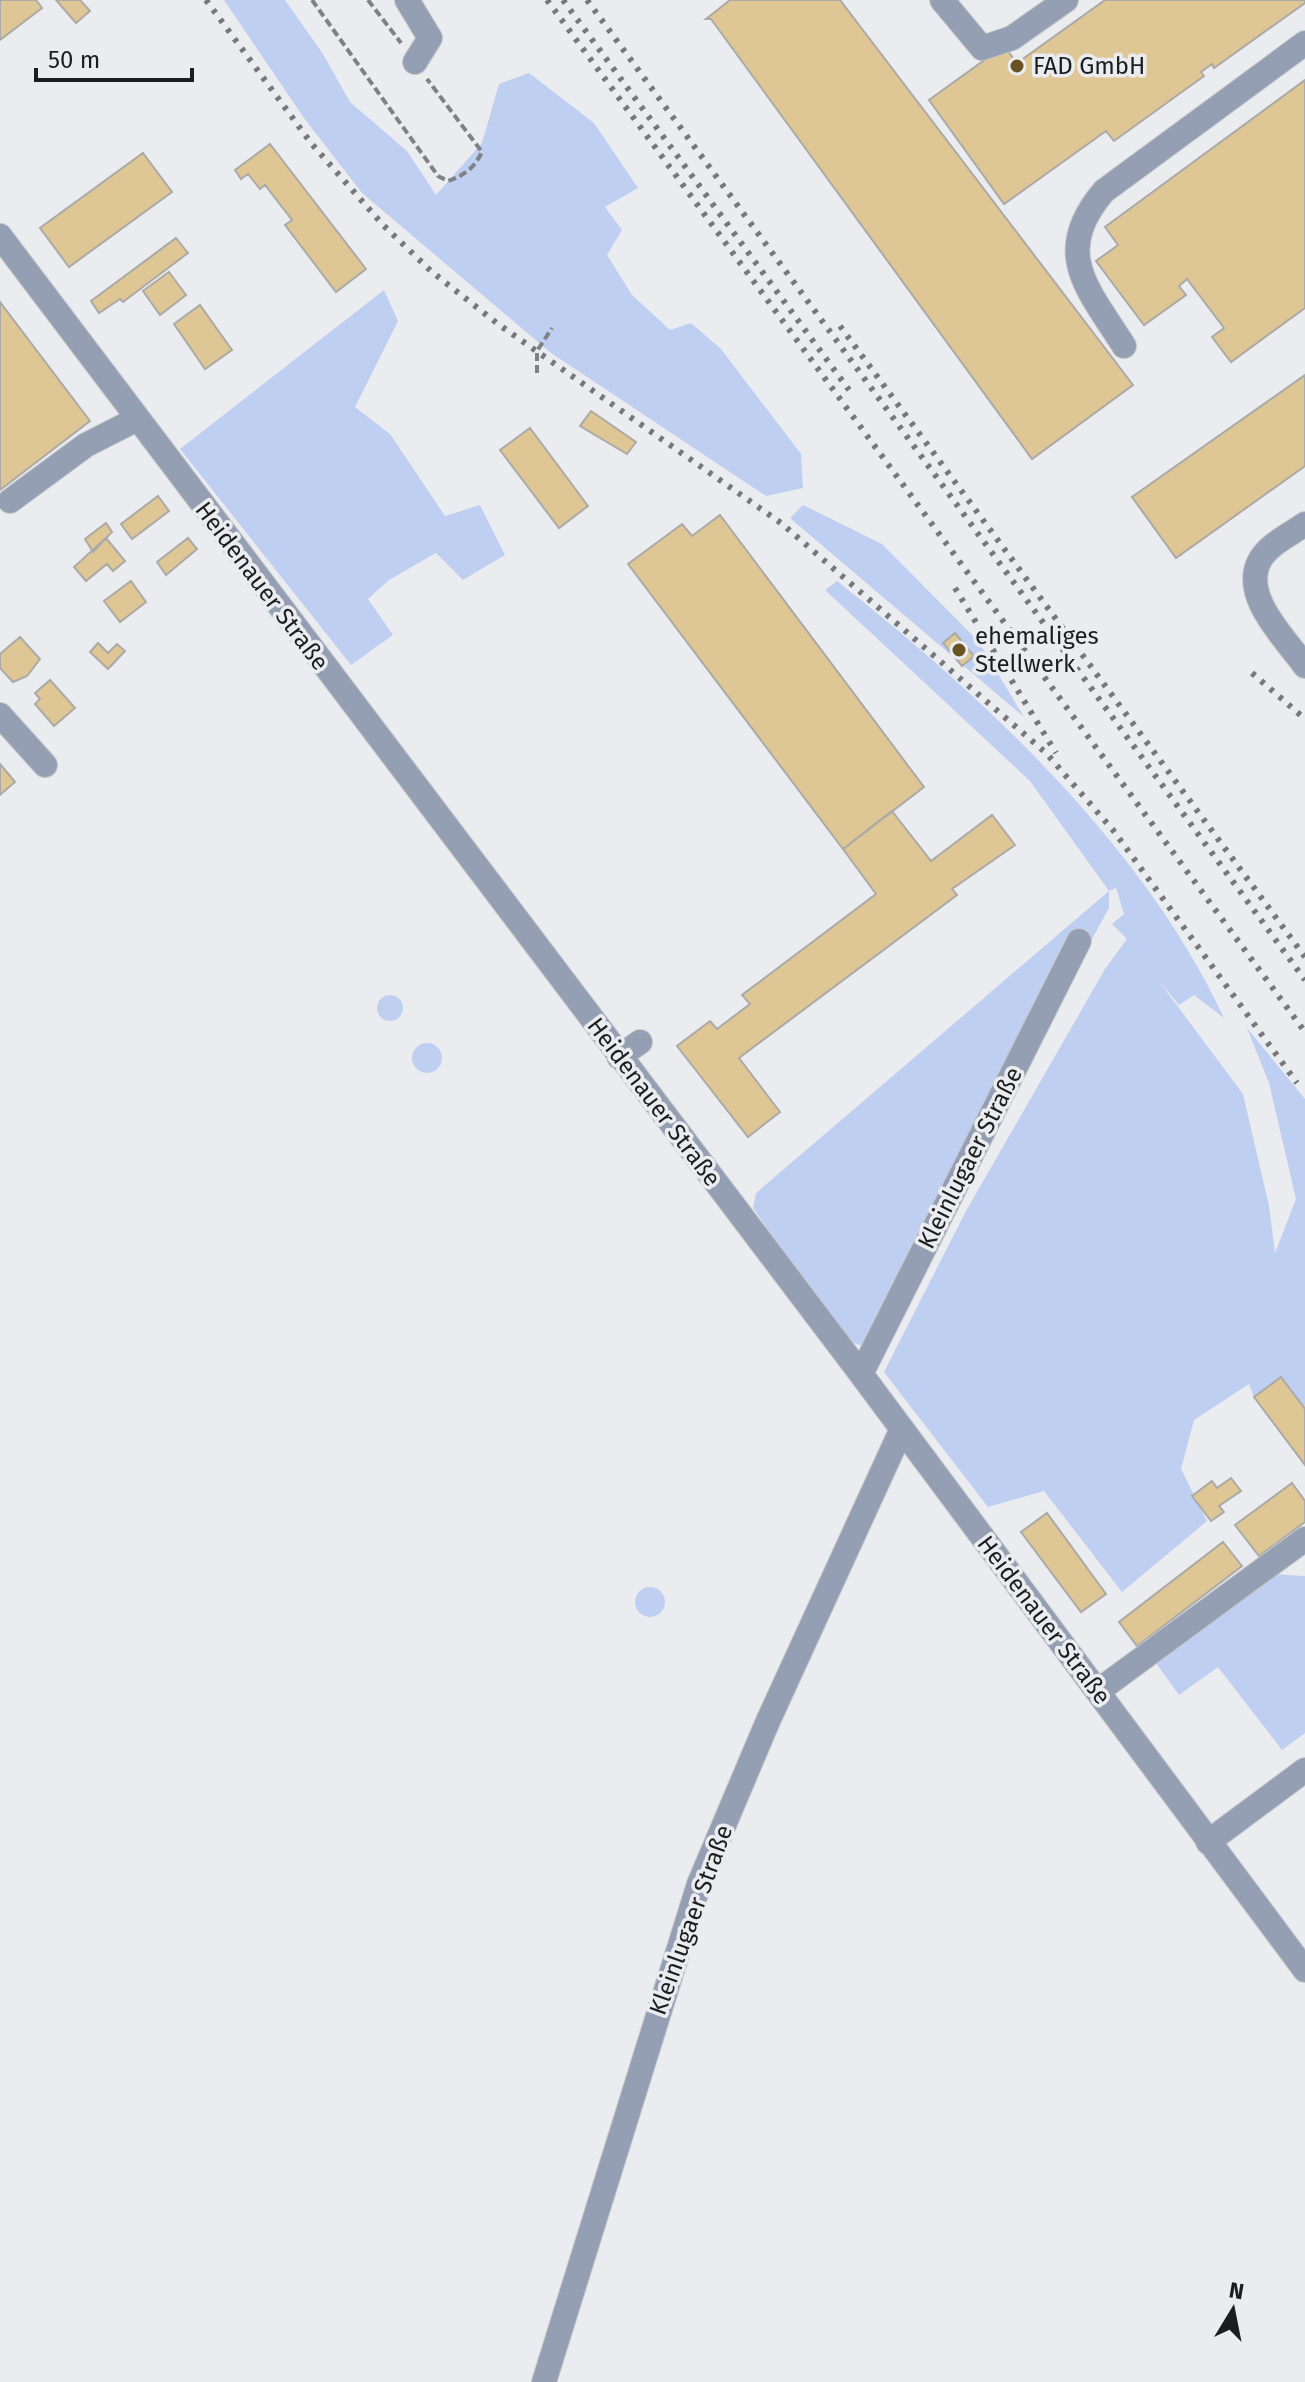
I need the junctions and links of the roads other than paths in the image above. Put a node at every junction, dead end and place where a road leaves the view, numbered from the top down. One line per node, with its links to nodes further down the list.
1 (407, 0): 5 (street)
2 (942, 0): 3 (street)
3 (1066, 0)
4 (1305, 43): 7 (street)
5 (415, 62)
6 (0, 236): 8 (street, Heidenauer Straße)
7 (1124, 346)
8 (137, 419): 9 (street); 16 (street, Heidenauer Straße)
9 (10, 501)
10 (1305, 524): 11 (street)
11 (1305, 666)
12 (0, 715): 13 (street)
13 (45, 765)
14 (1079, 941): 17 (street, Kleinlugaer Straße)
15 (640, 1042): 16 (street)
16 (619, 1057): 17 (street, Heidenauer Straße)
17 (861, 1374): 18 (street, Heidenauer Straße)
18 (901, 1431): 20 (street, Heidenauer Straße); 24 (street, Kleinlugaer Straße)
19 (1305, 1539): 20 (street)
20 (1098, 1691): 22 (street, Heidenauer Straße)
21 (1305, 1770): 22 (street)
22 (1208, 1842): 23 (street, Heidenauer Straße)
23 (1300, 1954)
24 (544, 2382)

